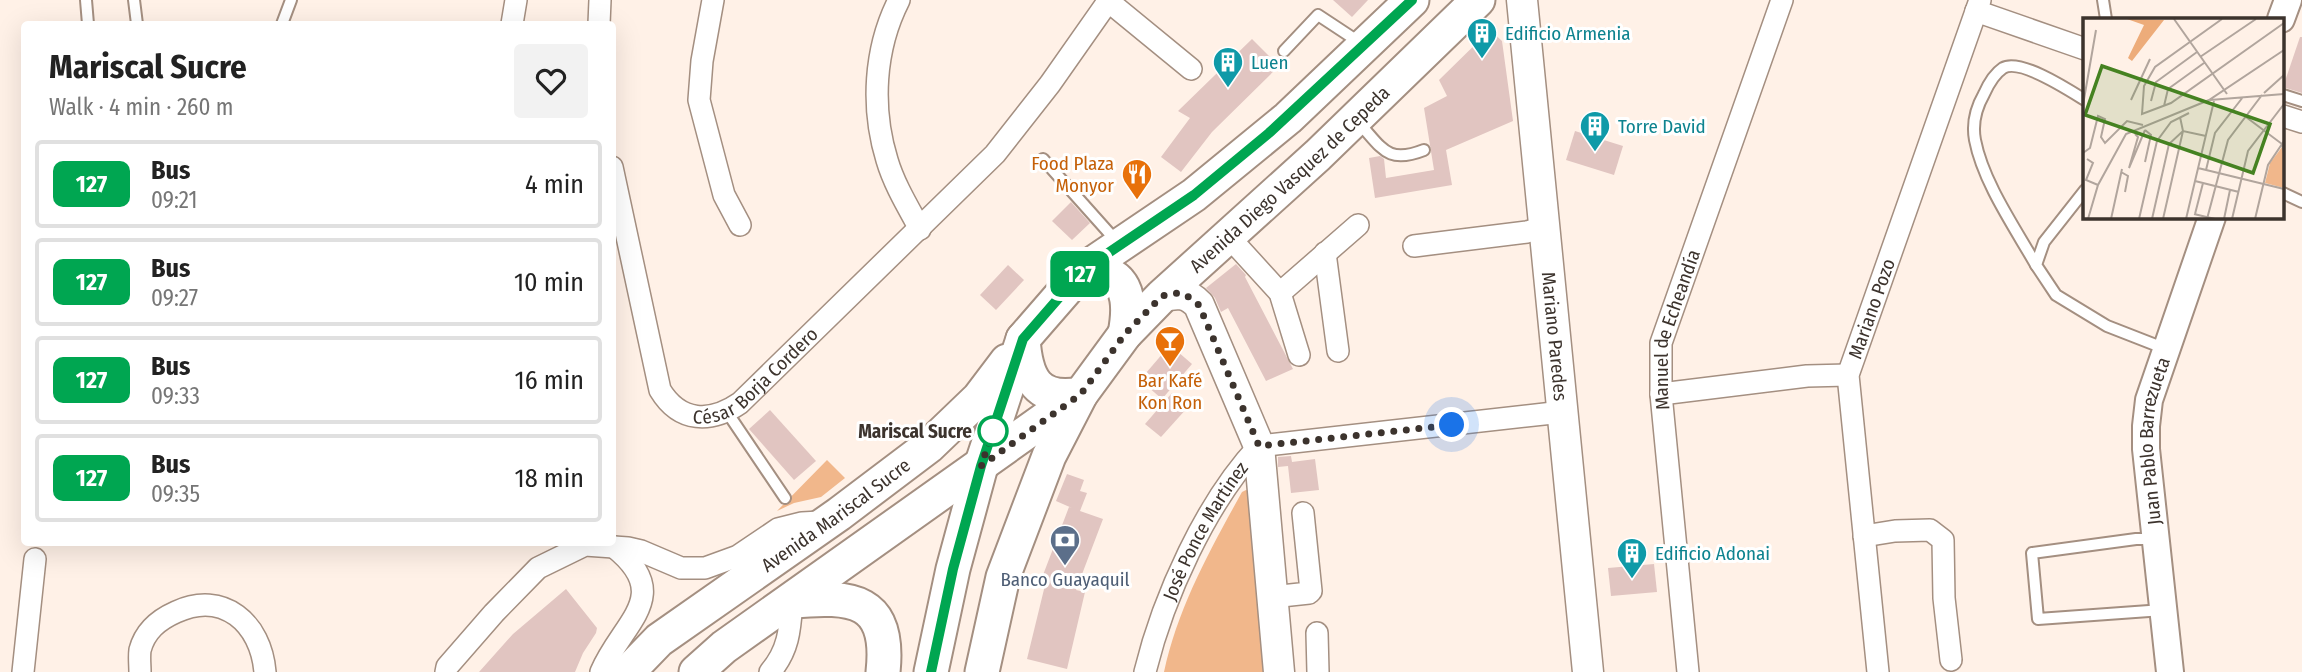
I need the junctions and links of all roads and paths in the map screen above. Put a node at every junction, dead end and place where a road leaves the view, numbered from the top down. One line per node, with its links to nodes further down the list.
1 (86, 0): 17 (lane)
2 (134, 0): 18 (lane)
3 (291, 0): 19 (lane)
4 (600, 0): 20 (street)
5 (713, 0): 38 (street)
6 (899, 0): 41 (street)
7 (1109, 0): 24 (street); 41 (street, César Borja Cordero)
8 (1412, 0): 21 (main road)
9 (1478, 0): 29 (main road, Avenida Diego Vasquez de Cepeda)
10 (1522, 0): 40 (main road, Mariano Paredes)
11 (1782, 0): 57 (street, Manuel de Echeandía)
12 (2103, 0): 15 (lane)
13 (2288, 0): 16 (street)
14 (1978, 6): 22 (street); 55 (street, Mariano Pozo)
15 (2106, 18)
16 (2281, 18)
17 (88, 21)
18 (137, 21)
19 (283, 21)
20 (599, 21)
21 (1364, 45): 23 (lane); 43 (main road)
22 (2083, 48)
23 (1284, 51)
24 (1191, 69)
25 (2284, 95): 27 (lane)
26 (2083, 99): 46 (lane)
27 (2302, 102)
28 (2284, 116): 30 (street)
29 (1355, 119): 31 (lane); 42 (main road, Avenida Diego Vasquez de Cepeda)
30 (2302, 122)
31 (1424, 150)
32 (1043, 159): 43 (lane)
33 (616, 186): 58 (street, César Borja Cordero)
34 (2083, 193): 46 (lane)
35 (2284, 193): 36 (lane)
36 (2302, 202)
37 (2211, 219): 52 (street, Juan Pablo Barrezueta)
38 (740, 225)
39 (1358, 225): 45 (street)
40 (1544, 227): 44 (street); 59 (main road, Mariano Paredes)
41 (920, 229): 58 (street, César Borja Cordero)
42 (1228, 236): 48 (street); 49 (main road, Avenida Diego Vasquez de Cepeda)
43 (1120, 245): 47 (main road)
44 (1414, 246)
45 (1325, 253): 48 (street); 53 (street)
46 (2036, 265): 52 (lane)
47 (1083, 270): 50 (main road); 51 (main road)
48 (1280, 293): 54 (street)
49 (1162, 296): 50 (main road, Avenida Diego Vasquez de Cepeda); 60 (main road)
50 (1125, 334): 56 (main road, Avenida Diego Vasquez de Cepeda)
51 (1023, 339): 56 (main road); 61 (main road); 64 (main road, Avenida Mariscal Sucre)
52 (2166, 349): 66 (street, Juan Pablo Barrezueta)
53 (1338, 351)
54 (1299, 355)
55 (1847, 375): 57 (street); 65 (street, Mariano Pozo)
56 (1081, 394): 61 (main road); 86 (main road, Avenida Diego Vasquez de Cepeda)
57 (1661, 394): 91 (street, Manuel de Echeandía)
58 (727, 412): 62 (lane)
59 (1562, 412): 60 (street, José Ponce Martinez); 90 (main road, Mariano Paredes)
60 (1259, 446): 71 (main road); 87 (street, José Ponce Martinez)
61 (981, 466): 72 (main road); 85 (main road)
62 (785, 498)
63 (1303, 513): 71 (street)
64 (830, 521): 69 (street); 81 (main road, Avenida Mariscal Sucre)
65 (1864, 536): 75 (street); 92 (street, Mariano Pozo)
66 (2156, 539): 73 (street, Juan Pablo Barrezueta); 73 (lane)
67 (584, 546): 79 (street)
68 (600, 546): 69 (street)
69 (614, 547): 80 (street)
70 (35, 559): 76 (street)
71 (1272, 597): 88 (main road)
72 (792, 601): 82 (main road); 83 (street); 84 (main road)
73 (2163, 610): 93 (street, Juan Pablo Barrezueta)
74 (1317, 634): 89 (street)
75 (1951, 660)
76 (23, 672)
77 (140, 672): 78 (street)
78 (265, 672)
79 (446, 672)
80 (601, 672)
81 (628, 672)
82 (696, 672)
83 (770, 672)
84 (883, 672)
85 (931, 672)
86 (982, 672)
87 (1145, 672)
88 (1279, 672)
89 (1318, 672)
90 (1588, 672)
91 (1688, 672)
92 (1878, 672)
93 (2170, 672)

